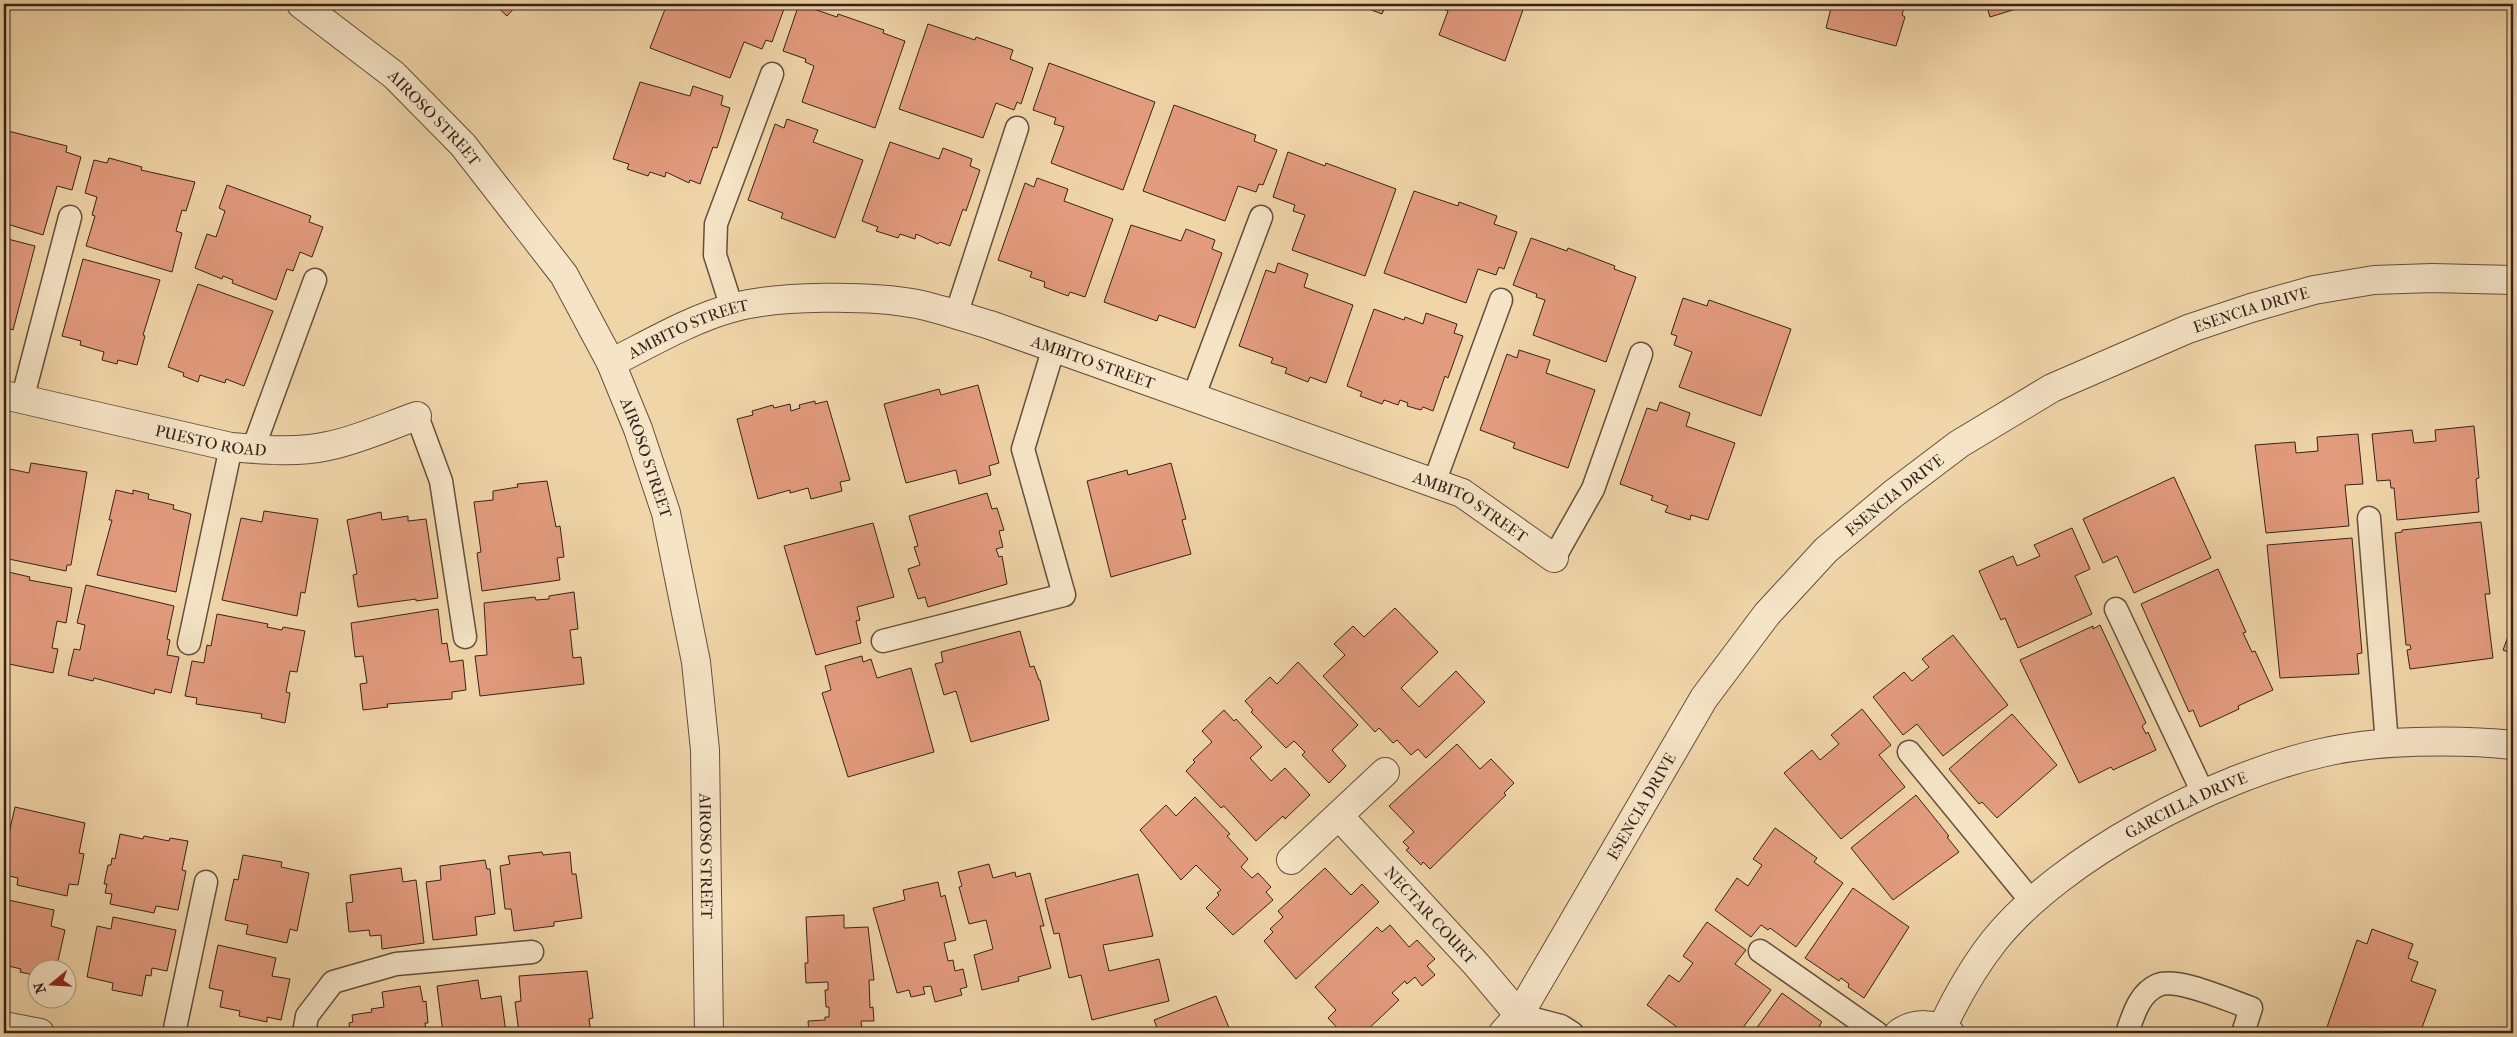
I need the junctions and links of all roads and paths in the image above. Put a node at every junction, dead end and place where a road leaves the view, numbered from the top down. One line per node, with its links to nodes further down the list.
1 (301, 4): 13 (street, AIROSO STREET)
2 (772, 74): 9 (lane)
3 (1017, 128): 10 (lane)
4 (70, 217): 14 (lane)
5 (1260, 217): 15 (lane)
6 (315, 280): 17 (lane)
7 (2513, 280): 36 (street, ESENCIA DRIVE)
8 (1501, 300): 18 (lane)
9 (732, 308): 10 (street, AMBITO STREET); 13 (street, AMBITO STREET)
10 (956, 315): 11 (street, AMBITO STREET)
11 (1054, 348): 15 (street, AMBITO STREET); 23 (lane)
12 (1641, 354): 20 (lane)
13 (611, 363): 42 (street, AIROSO STREET)
14 (13, 397): 17 (street, PUESTO ROAD)
15 (1193, 398): 18 (street, AMBITO STREET)
16 (417, 416): 17 (street, PUESTO ROAD); 22 (lane)
17 (242, 448): 24 (lane)
18 (1434, 483): 20 (street, AMBITO STREET)
19 (2369, 518): 25 (lane)
20 (1554, 558)
21 (2116, 610): 29 (lane)
22 (465, 636)
23 (884, 642)
24 (189, 643)
25 (2387, 744): 26 (street, GARCILLA DRIVE); 29 (street, GARCILLA DRIVE)
26 (2513, 745)
27 (1909, 752): 33 (lane)
28 (1385, 772): 30 (street)
29 (2204, 795): 33 (street, GARCILLA DRIVE)
30 (1339, 816): 31 (street); 36 (street, NECTAR COURT)
31 (1291, 860)
32 (206, 882): 40 (lane)
33 (2032, 902): 38 (street, GARCILLA DRIVE)
34 (1760, 951): 44 (lane)
35 (532, 952): 41 (lane)
36 (1517, 1027): 43 (lane)
37 (8, 1029): 39 (street)
38 (1946, 1031): 45 (street, GARCILLA DRIVE)
39 (40, 1033)
40 (174, 1033)
41 (304, 1033)
42 (709, 1033)
43 (1572, 1033)
44 (1877, 1033)
45 (1899, 1033)
46 (2127, 1033): 47 (lane)
47 (2243, 1033)

